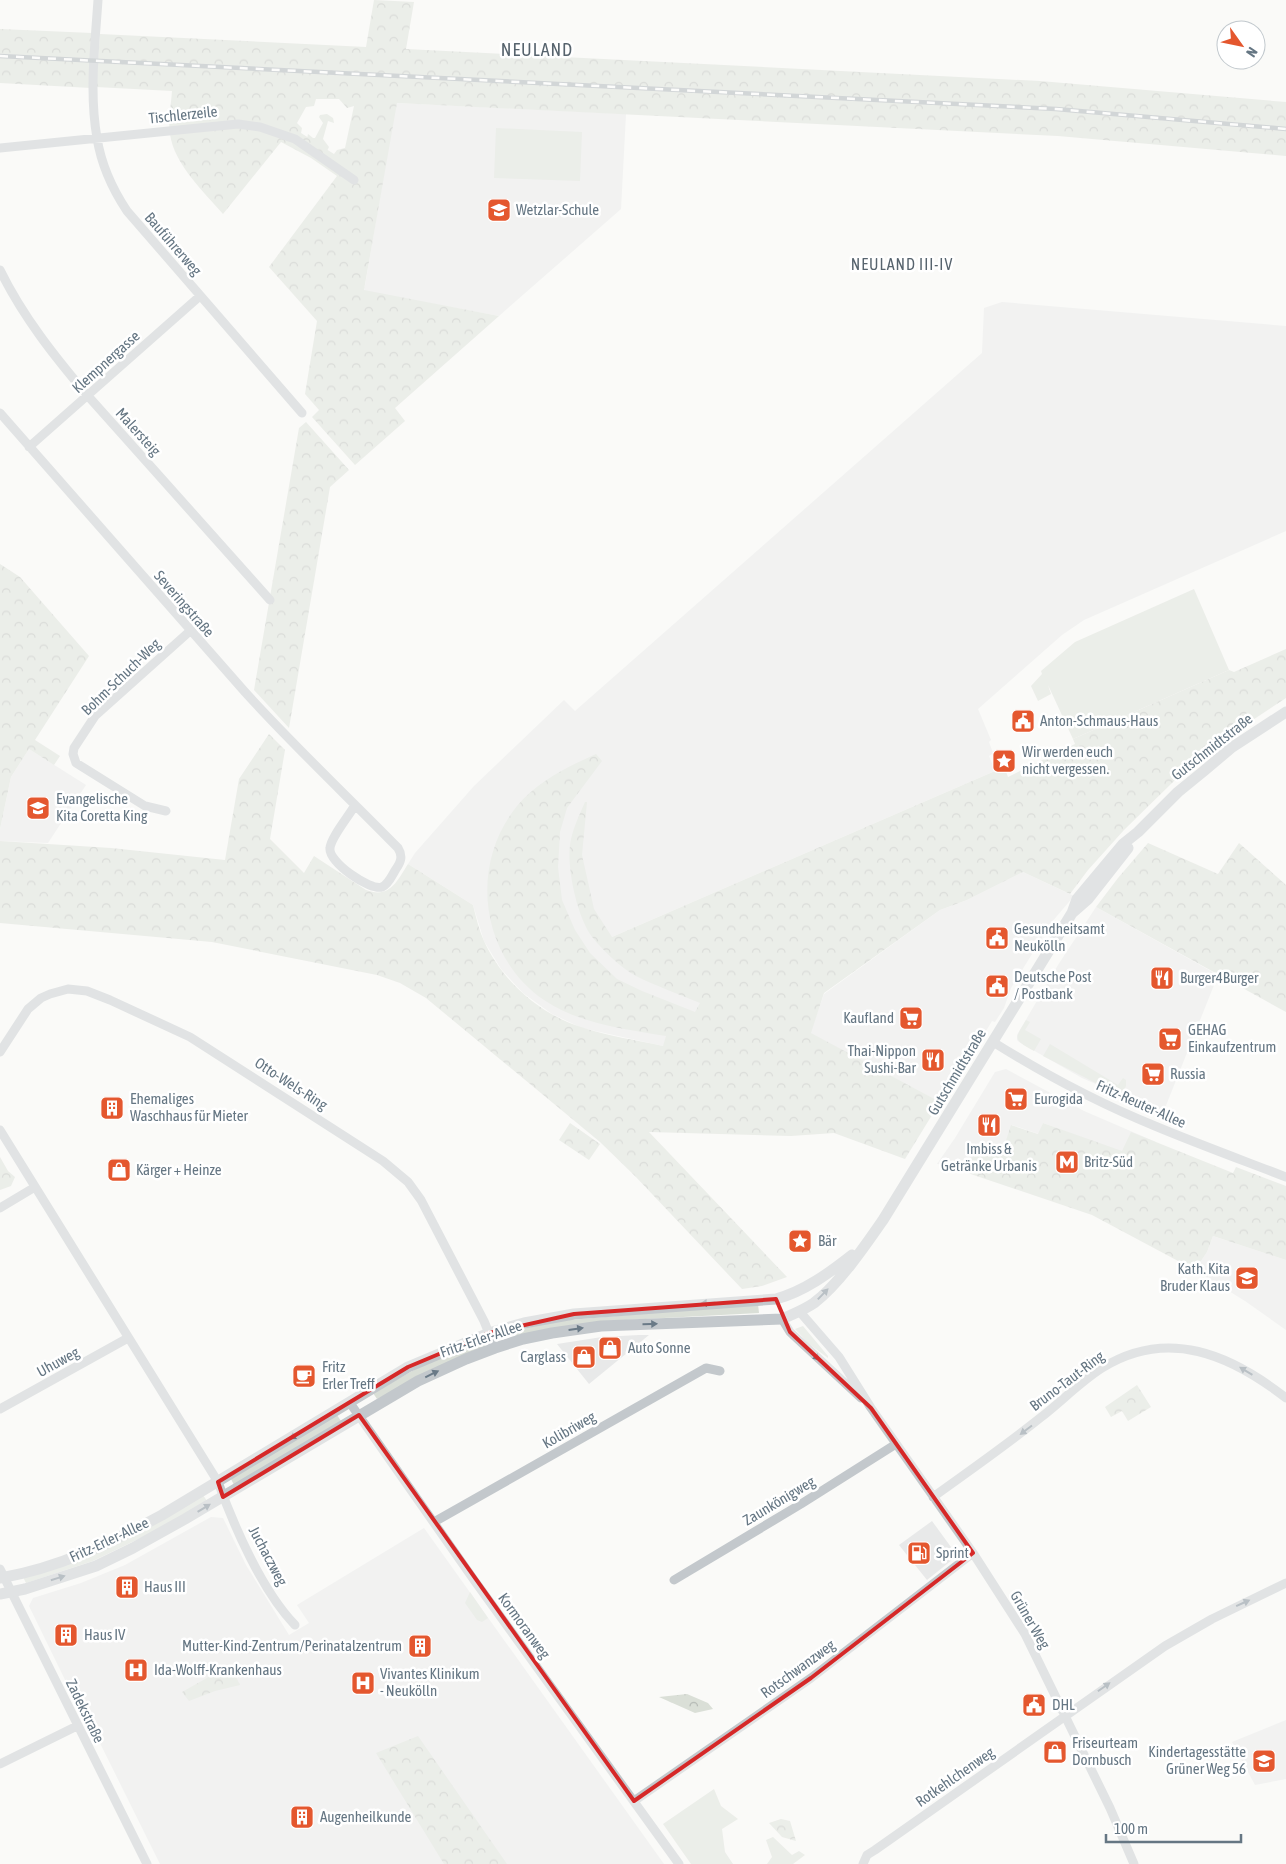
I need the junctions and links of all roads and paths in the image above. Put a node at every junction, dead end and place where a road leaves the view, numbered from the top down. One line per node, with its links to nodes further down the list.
1 (98, 0): 2 (street, Bauführerweg)
2 (97, 138): 3 (street, Tischlerzeile); 4 (street, Tischlerzeile); 6 (street, Bauführerweg)
3 (0, 148)
4 (354, 180)
5 (0, 270): 7 (street, Malersteig)
6 (200, 296): 7 (street, Klempnergasse); 9 (street, Bauführerweg)
7 (88, 396): 10 (street, Klempnergasse); 11 (street, Malersteig)
8 (0, 413): 10 (street, Severingstraße)
9 (302, 413)
10 (29, 447): 12 (street, Severingstraße)
11 (270, 600)
12 (190, 631): 14 (street, Severingstraße); 15 (street, Bohm-Schuch-Weg)
13 (1286, 712): 16 (street, Gutschmidtstraße)
14 (356, 805): 14 (street, Severingstraße)
15 (166, 811)
16 (993, 1042): 19 (street, Fritz-Reuter-Allee); 22 (street, Gutschmidtstraße)
17 (0, 1052): 27 (street, Otto-Wels-Ring)
18 (0, 1130): 20 (street)
19 (1286, 1177)
20 (35, 1187): 21 (street); 28 (street)
21 (0, 1208)
22 (865, 1244): 23 (street, Gutschmidtstraße); 25 (street, Gutschmidtstraße, one-way to 22)
23 (791, 1295): 24 (street, Fritz-Erler-Allee); 25 (street)
24 (776, 1299): 26 (street); 27 (street, Fritz-Erler-Allee, one-way to 27)
25 (800, 1312): 26 (street, Fritz-Erler-Allee); 33 (street, Grüner Weg)
26 (782, 1319): 29 (street, Fritz-Erler-Allee, one-way to 26); 33 (street, Grüner Weg, one-way to 33)
27 (489, 1333): 29 (street, Otto-Wels-Ring); 32 (street, Fritz-Erler-Allee)
28 (128, 1338): 34 (street, Uhuweg); 37 (street)
29 (495, 1348): 35 (street, Fritz-Erler-Allee, one-way to 29)
30 (720, 1371): 40 (street, Kolibriweg)
31 (1286, 1398): 39 (street, Bruno-Taut-Ring, one-way to 39)
32 (350, 1403): 35 (street, Kormoranweg); 37 (street, Fritz-Erler-Allee, one-way to 37)
33 (871, 1408): 36 (street, Grüner Weg)
34 (0, 1409)
35 (358, 1415): 38 (street, Fritz-Erler-Allee); 40 (street, Kormoranweg)
36 (896, 1444): 39 (street, Grüner Weg); 43 (street, Zaunkönigweg)
37 (218, 1482): 38 (street); 42 (street, Fritz-Erler-Allee)
38 (223, 1497): 45 (street, Fritz-Erler-Allee, one-way to 38); 46 (street, Juchaczweg)
39 (933, 1497): 41 (street, Grüner Weg)
40 (434, 1522): 50 (street, Kormoranweg)
41 (974, 1553): 47 (street, Grüner Weg); 50 (street, Rotschwanzweg)
42 (1, 1575): 45 (street, Zadekstraße)
43 (674, 1580)
44 (1286, 1583): 47 (street, one-way to 44)
45 (6, 1593): 48 (street, Zadekstraße)
46 (295, 1624)
47 (1065, 1716): 53 (street, Rotkehlchenweg); 54 (street, Grüner Weg)
48 (77, 1726): 49 (street); 51 (street, Zadekstraße)
49 (0, 1764)
50 (634, 1801): 52 (street, Kormoranweg)
51 (147, 1864)
52 (679, 1864)
53 (863, 1864)
54 (1134, 1864)

